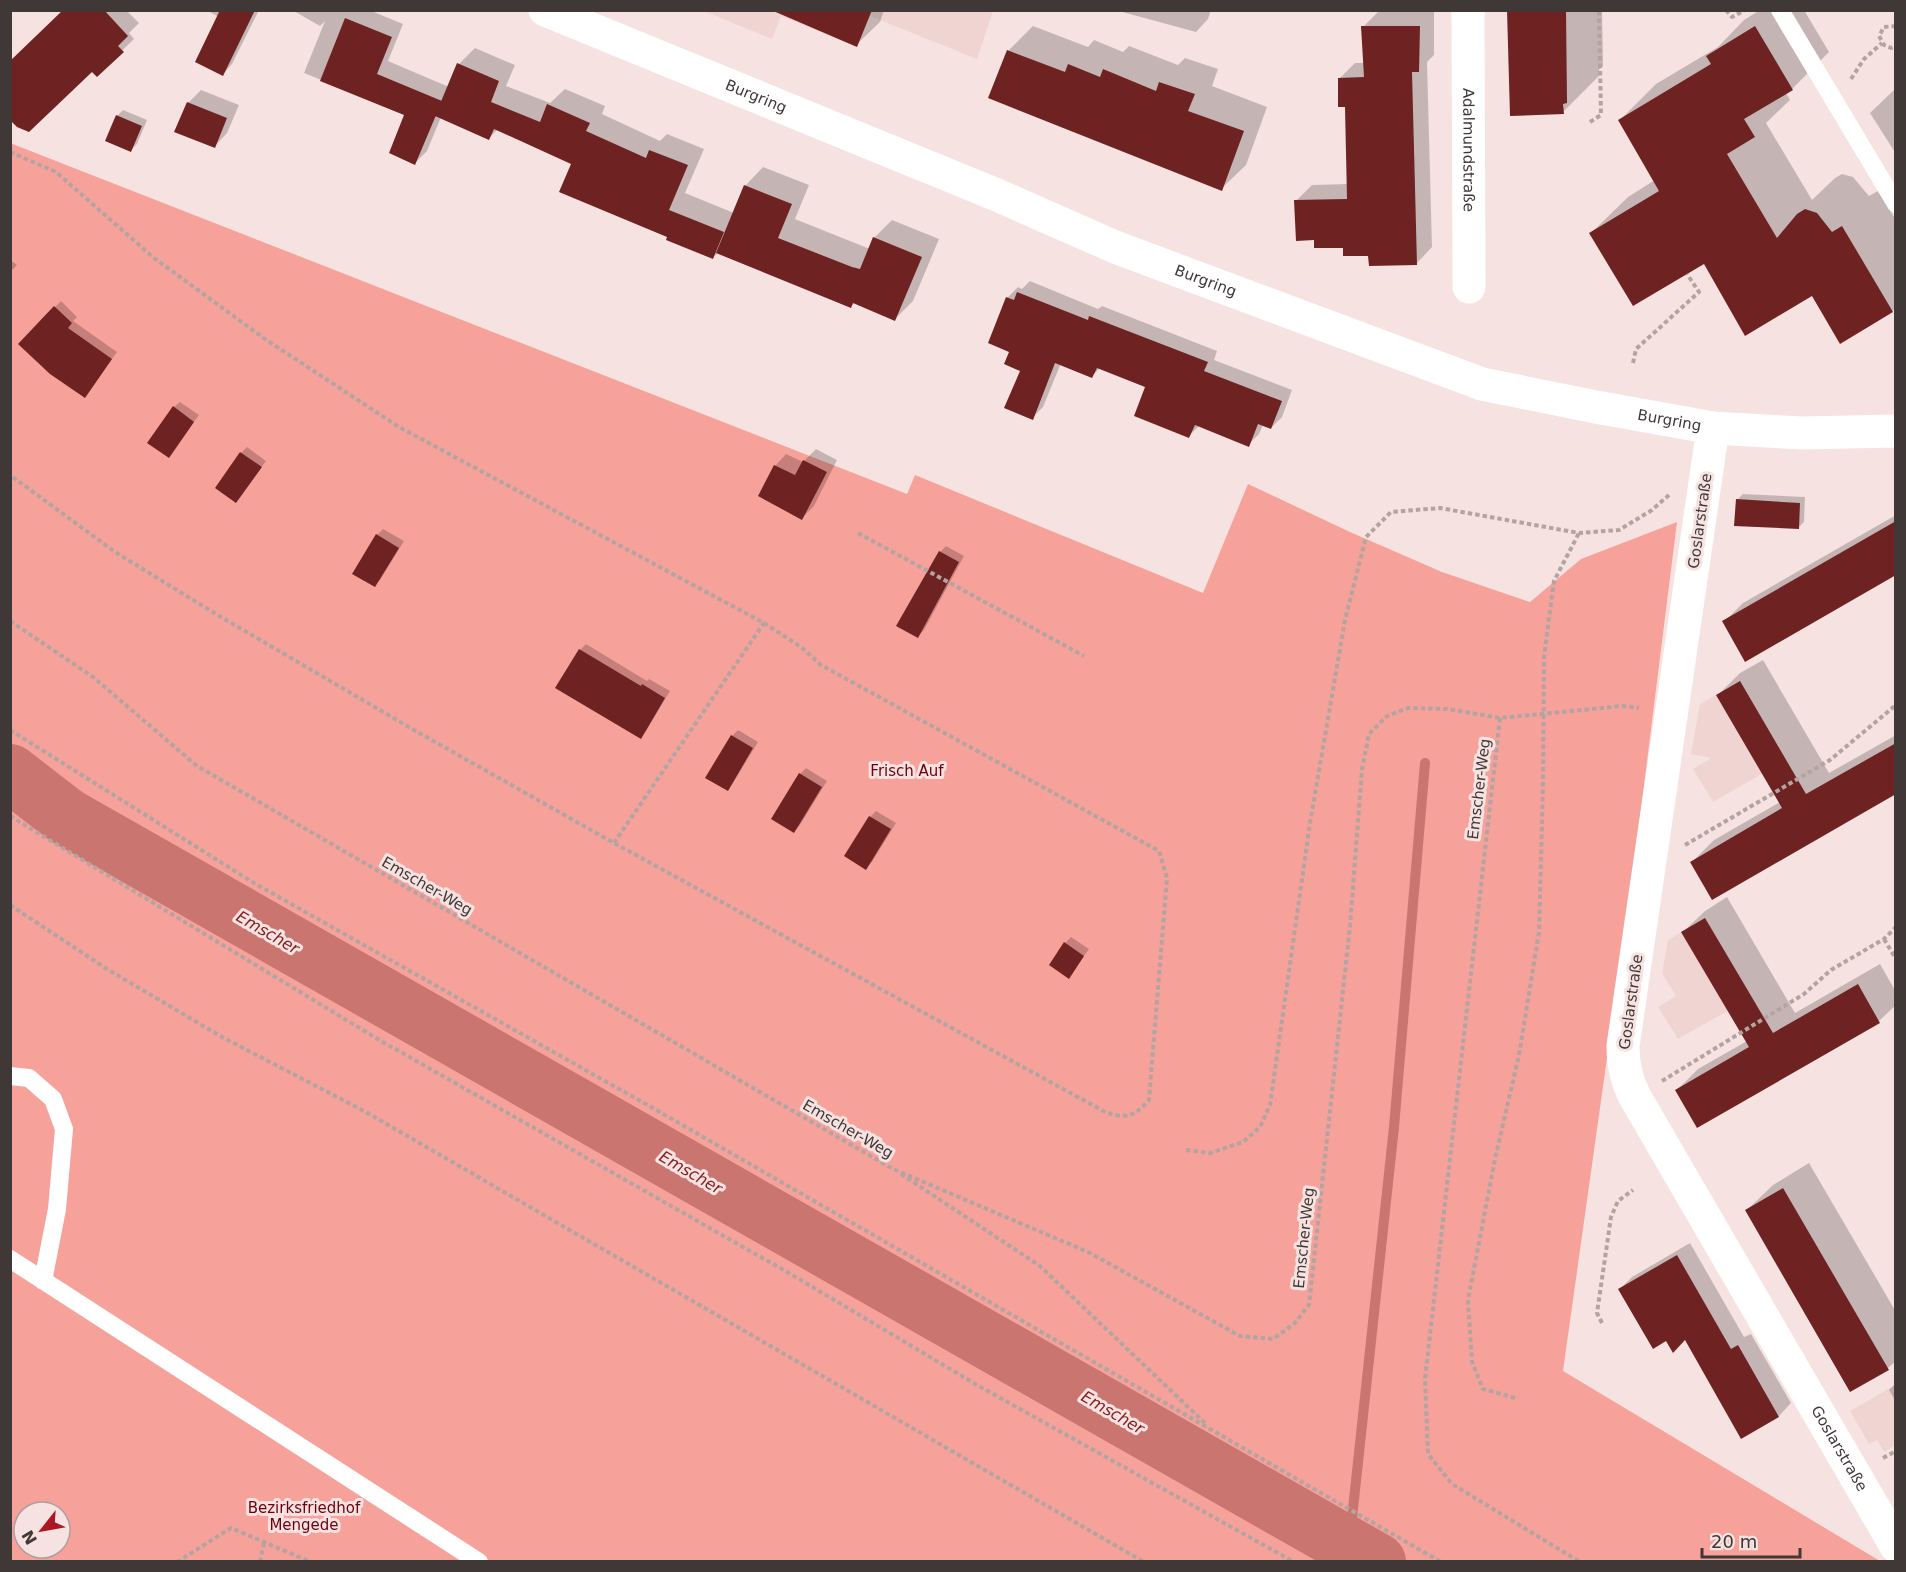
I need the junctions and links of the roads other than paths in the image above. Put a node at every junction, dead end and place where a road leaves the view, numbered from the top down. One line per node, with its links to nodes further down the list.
1 (545, 10): 7 (street, Burgring)
2 (1468, 10): 5 (street, Adalmundstraße)
3 (1780, 10): 4 (lane)
4 (1896, 204)
5 (1469, 287)
6 (1896, 431): 7 (street, Burgring)
7 (1711, 442): 11 (street, Goslarstraße)
8 (10, 1076): 10 (lane)
9 (10, 1259): 10 (lane)
10 (44, 1281): 12 (lane)
11 (1896, 1546)
12 (479, 1562)

